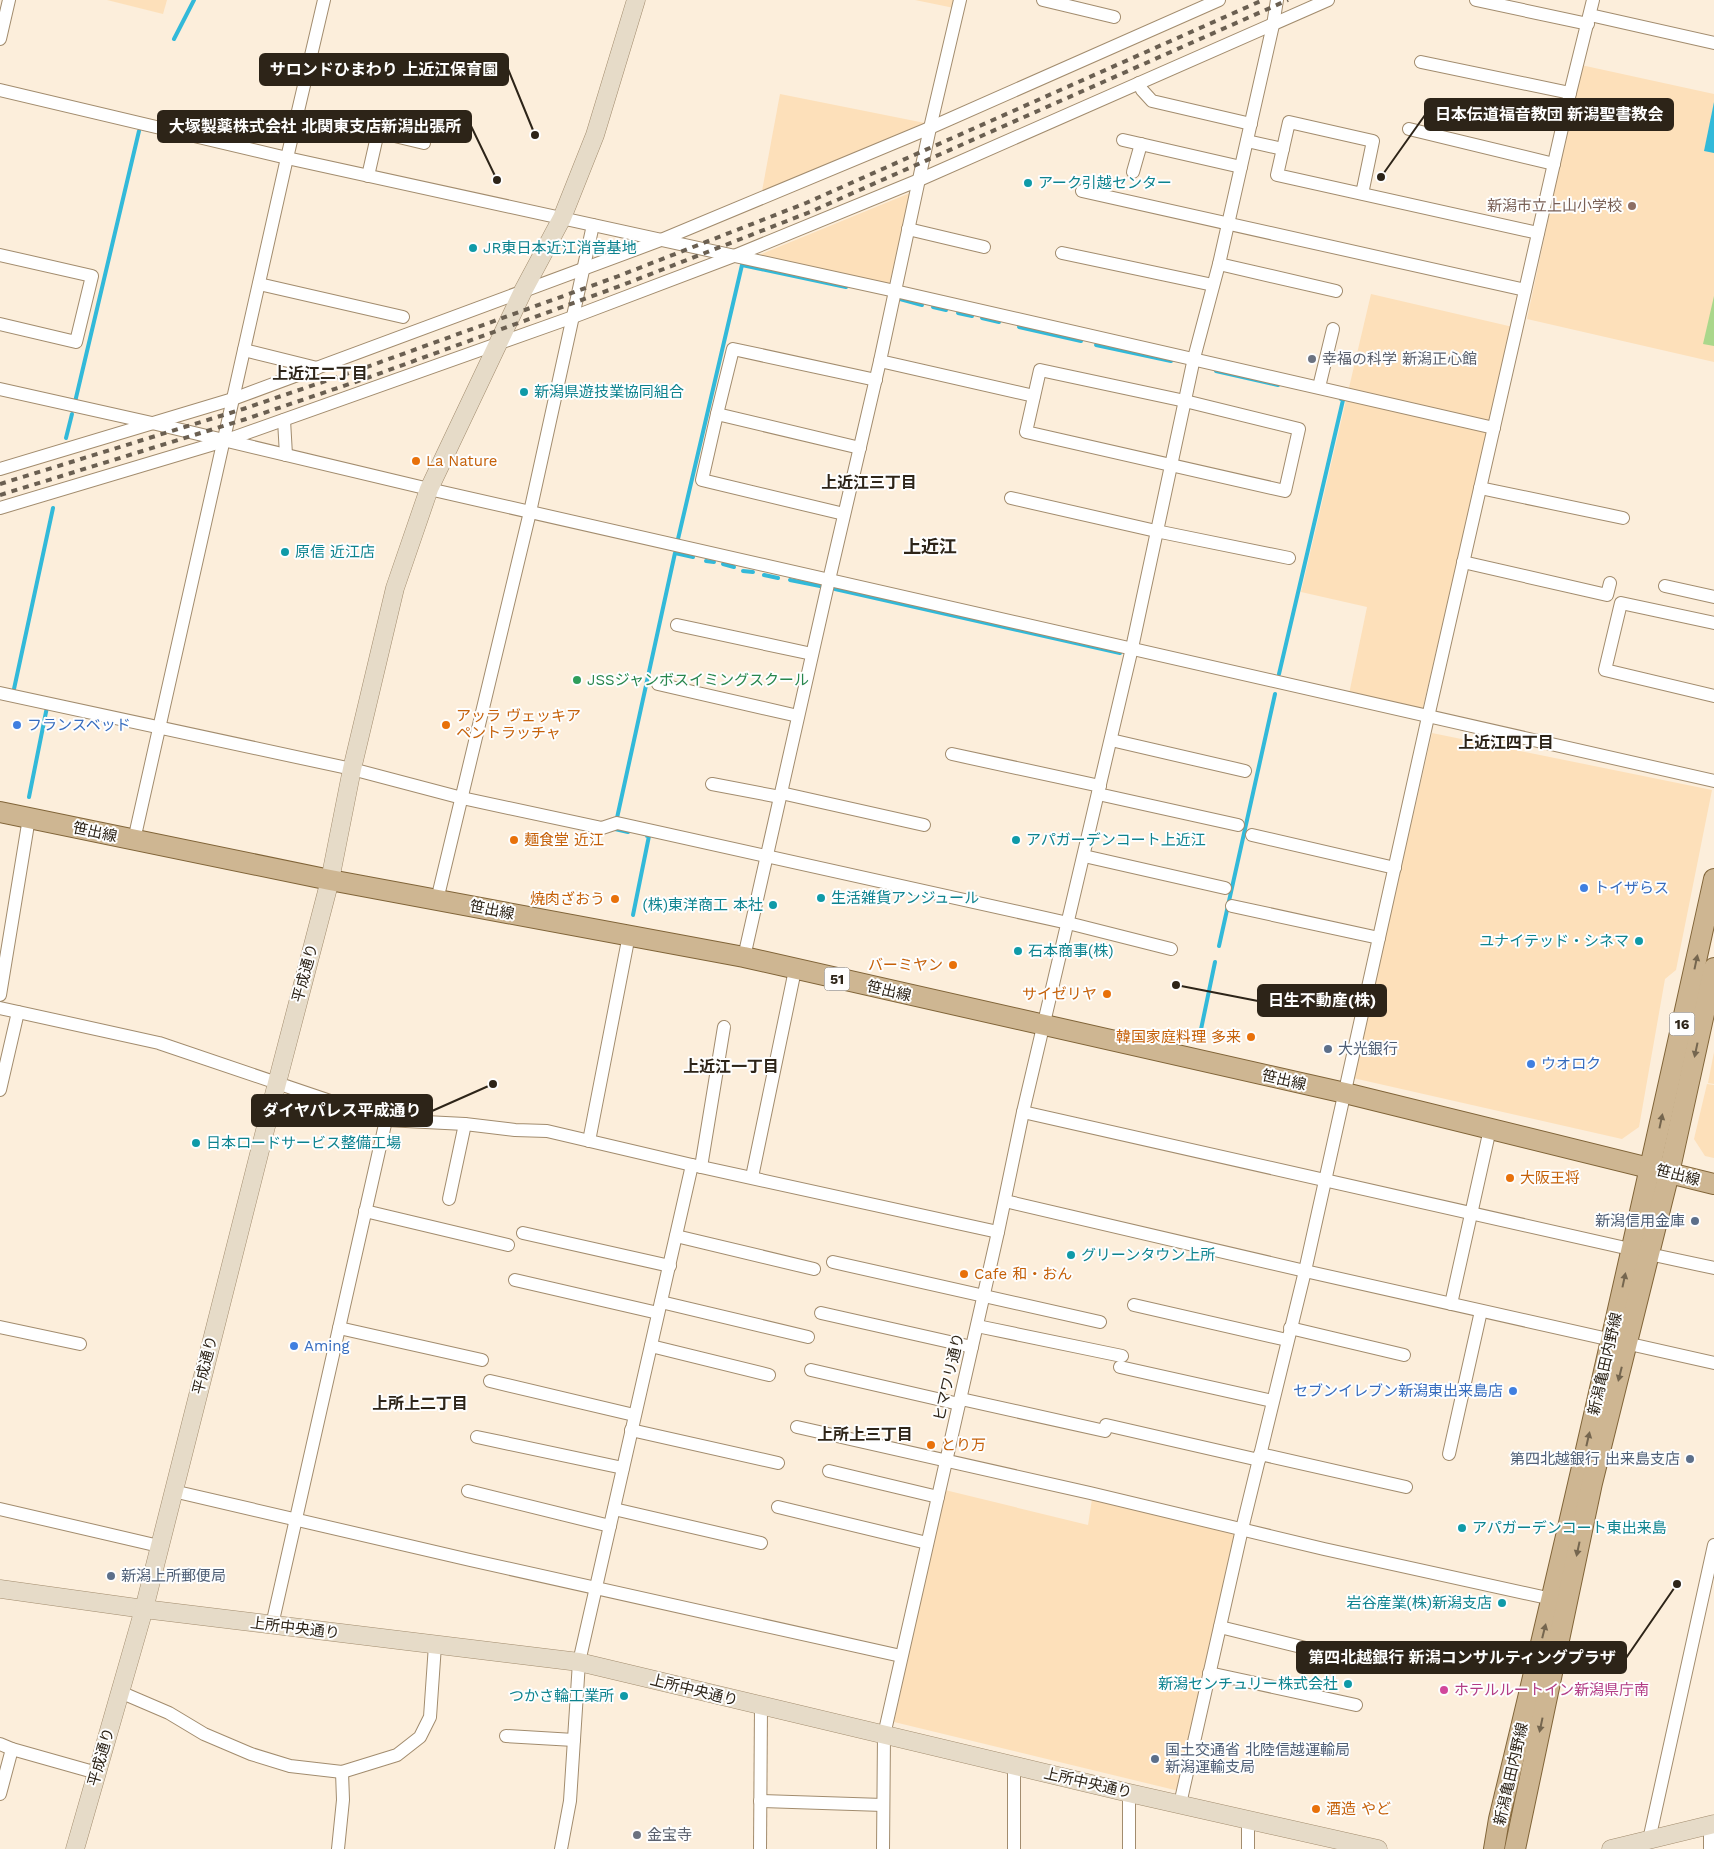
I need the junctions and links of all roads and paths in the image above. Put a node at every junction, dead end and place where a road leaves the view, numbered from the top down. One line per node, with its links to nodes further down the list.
1 (9, 0): 14 (street)
2 (324, 0): 28 (street)
3 (636, 0): 36 (street, 平成通り)
4 (960, 0): 21 (street)
5 (1043, 0): 11 (street)
6 (1219, 0): 21 (street)
7 (1277, 0): 13 (street, ヒマワリ通り)
8 (1328, 0): 13 (street)
9 (1476, 0): 12 (street)
10 (1593, 0): 12 (street)
11 (1114, 17)
12 (1588, 19): 15 (street); 19 (street)
13 (1273, 25): 17 (street); 20 (street, ヒマワリ通り)
14 (0, 39)
15 (1714, 43)
16 (1421, 62): 19 (street)
17 (1139, 83): 20 (street); 33 (street)
18 (0, 90): 28 (street)
19 (1570, 93): 29 (street)
20 (1251, 124): 24 (street, ヒマワリ通り)
21 (930, 128): 33 (street); 41 (street)
22 (1409, 129): 29 (street)
23 (1123, 140): 26 (street)
24 (1247, 141): 27 (street); 30 (street, ヒマワリ通り)
25 (424, 143): 32 (street)
26 (1140, 144): 30 (street); 31 (street)
27 (1283, 149): 35 (street); 35 (street)
28 (287, 158): 32 (street); 48 (street)
29 (1554, 164): 40 (street)
30 (1241, 167): 38 (street, ヒマワリ通り)
31 (1133, 172)
32 (368, 176): 36 (street)
33 (919, 180): 39 (street); 45 (street)
34 (1082, 192): 38 (street)
35 (1362, 194): 40 (street)
36 (562, 218): 37 (street); 51 (street, 平成通り)
37 (593, 225): 41 (street); 47 (street)
38 (1228, 225): 46 (street, ヒマワリ通り); 50 (street)
39 (908, 230): 42 (street); 52 (street)
40 (1538, 233): 50 (street)
41 (661, 240): 45 (street); 47 (street)
42 (984, 247)
43 (1062, 253): 49 (street)
44 (0, 255): 56 (street)
45 (734, 256): 52 (street); 55 (street)
46 (1219, 264): 49 (street, ヒマワリ通り); 53 (street)
47 (584, 269): 51 (street); 55 (street)
48 (259, 284): 54 (street); 59 (street)
49 (1213, 285): 60 (street, ヒマワリ通り)
50 (1525, 290): 72 (street)
51 (523, 291): 58 (street, 平成通り); 62 (street)
52 (895, 291): 60 (street); 61 (street)
53 (1336, 291)
54 (404, 317)
55 (573, 317): 58 (street); 82 (street)
56 (0, 324)
57 (1333, 329): 64 (street)
58 (498, 343): 70 (street); 79 (street, 平成通り)
59 (244, 350): 62 (street); 67 (street)
60 (1194, 358): 64 (street); 68 (street, ヒマワリ通り)
61 (880, 361): 63 (street); 66 (street)
62 (317, 368): 67 (street)
63 (876, 380): 69 (street); 74 (street)
64 (1319, 387): 72 (street)
65 (0, 389): 71 (street)
66 (1034, 396): 68 (street); 76 (street)
67 (233, 399): 71 (street); 73 (street)
68 (1185, 401): 76 (street, ヒマワリ通り); 76 (street)
69 (717, 414): 74 (street); 83 (street)
70 (284, 420): 73 (street); 75 (street)
71 (152, 423): 73 (street); 77 (street)
72 (1494, 428): 78 (street)
73 (224, 441): 75 (street); 81 (street); 101 (street)
74 (860, 448): 83 (street)
75 (286, 455): 79 (street)
76 (1171, 464): 85 (street, ヒマワリ通り)
77 (0, 469)
78 (1480, 488): 84 (street); 87 (street)
79 (429, 489): 82 (street); 104 (street, 平成通り)
80 (1011, 498): 85 (street)
81 (0, 508)
82 (530, 512): 88 (street); 110 (street)
83 (844, 514): 88 (street)
84 (1624, 518)
85 (1156, 531): 86 (street); 94 (street, ヒマワリ通り)
86 (1289, 558)
87 (1463, 562): 89 (street); 100 (street)
88 (829, 580): 94 (street); 95 (street)
89 (1610, 584)
90 (1665, 586): 91 (street)
91 (1714, 597)
92 (1714, 623): 98 (street)
93 (677, 625): 95 (street)
94 (1132, 648): 100 (street); 102 (street, ヒマワリ通り)
95 (812, 654): 99 (street)
96 (658, 684): 99 (street)
97 (0, 693): 101 (street)
98 (1714, 696)
99 (798, 716): 109 (street)
100 (1428, 717): 106 (street); 119 (street)
101 (159, 728): 104 (street); 116 (street)
102 (1111, 740): 105 (street); 108 (street, ヒマワリ通り)
103 (952, 754): 108 (street)
104 (352, 768): 110 (street); 121 (street, 平成通り)
105 (1245, 771)
106 (1714, 781)
107 (712, 784): 109 (street)
108 (1099, 790): 113 (street); 118 (street, ヒマワリ通り)
109 (780, 795): 114 (street); 117 (street)
110 (462, 798): 117 (street); 123 (street)
111 (0, 812): 112 (main road, 笹出線 / 51)
112 (29, 818): 116 (main road, 笹出線 / 51); 132 (street)
113 (1238, 824)
114 (924, 826)
115 (1252, 835): 119 (street)
116 (134, 840): 121 (main road, 笹出線 / 51)
117 (767, 856): 125 (street); 129 (street)
118 (1084, 856): 122 (street); 125 (street, ヒマワリ通り)
119 (1395, 868): 127 (street)
120 (1714, 879): 146 (main road, 新潟亀田内野線 / 16, one-way to 120)
121 (330, 880): 123 (main road, 笹出線 / 51); 137 (street, 平成通り)
122 (1225, 888)
123 (437, 900): 126 (main road, 笹出線 / 51)
124 (1232, 906): 127 (street)
125 (1068, 923): 128 (street); 135 (street, ヒマワリ通り)
126 (628, 936): 129 (main road, 笹出線 / 51); 144 (street)
127 (1379, 938): 139 (street)
128 (1171, 949)
129 (744, 957): 131 (main road, 笹出線 / 51)
130 (1714, 968): 146 (main road, 新潟亀田内野線 / 16, one-way to 146)
131 (795, 970): 135 (main road, 笹出線 / 51); 147 (street)
132 (0, 995)
133 (0, 1008): 134 (street)
134 (18, 1012): 137 (street); 138 (street)
135 (1044, 1026): 139 (main road, 笹出線 / 51); 140 (street, ヒマワリ通り)
136 (724, 1027): 145 (street)
137 (277, 1083): 141 (street); 200 (street, 平成通り)
138 (0, 1090)
139 (1345, 1094): 143 (main road, 笹出線 / 51); 148 (street)
140 (1023, 1112): 148 (street); 151 (street, ヒマワリ通り)
141 (386, 1120): 142 (street); 152 (street)
142 (465, 1124): 144 (street); 150 (street)
143 (1490, 1129): 146 (main road, 笹出線 / 51); 153 (street)
144 (589, 1141): 145 (street)
145 (697, 1166): 147 (street); 156 (street)
146 (1659, 1171): 149 (main road, 笹出線 / 51); 158 (main road, 新潟亀田内野線 / 16)
147 (752, 1177): 154 (street)
148 (1325, 1181): 153 (street); 163 (street)
149 (1714, 1184)
150 (449, 1199)
151 (1005, 1201): 154 (street, ヒマワリ通り); 163 (street)
152 (365, 1210): 157 (street); 174 (street)
153 (1471, 1214): 158 (street); 166 (street)
154 (998, 1232): 165 (street, ヒマワリ通り)
155 (523, 1233): 160 (street)
156 (676, 1236): 160 (street); 162 (street)
157 (508, 1245)
158 (1640, 1251): 161 (street); 177 (main road, 新潟亀田内野線 / 16)
159 (832, 1262): 165 (street)
160 (670, 1266): 168 (street)
161 (1714, 1268)
162 (814, 1269)
163 (1305, 1271): 166 (street); 175 (street)
164 (515, 1280): 168 (street)
165 (984, 1296): 171 (street); 172 (street, ヒマワリ通り)
166 (1451, 1304): 169 (street)
167 (1134, 1305): 175 (street)
168 (660, 1307): 176 (street); 179 (street)
169 (1481, 1311): 177 (street); 193 (street)
170 (822, 1313): 180 (street)
171 (1100, 1322)
172 (977, 1326): 180 (street, ヒマワリ通り); 187 (street)
173 (0, 1327): 178 (street)
174 (339, 1328): 182 (street); 206 (street)
175 (1289, 1334): 181 (street); 187 (street)
176 (808, 1337)
177 (1619, 1341): 183 (street); 215 (main road, 新潟亀田内野線 / 16, one-way to 177); 253 (main road, 新潟亀田内野線 / 16, one-way to 253)
178 (80, 1344)
179 (651, 1346): 185 (street); 189 (street)
180 (972, 1347): 188 (street, ヒマワリ通り)
181 (1404, 1355)
182 (482, 1360)
183 (1714, 1363)
184 (811, 1370): 188 (street)
185 (769, 1375)
186 (490, 1381): 189 (street)
187 (1272, 1400): 194 (street)
188 (960, 1401): 194 (street); 195 (street, ヒマワリ通り)
189 (634, 1415): 191 (street)
190 (797, 1427): 195 (street)
191 (632, 1430): 196 (street); 197 (street)
192 (477, 1437): 197 (street)
193 (1449, 1454)
194 (1259, 1457): 199 (street); 208 (street)
195 (946, 1460): 202 (street, ヒマワリ通り); 208 (street)
196 (778, 1463)
197 (623, 1468): 205 (street)
198 (829, 1471): 202 (street)
199 (1406, 1487)
200 (173, 1491): 206 (street); 212 (street, 平成通り)
201 (468, 1491): 207 (street)
202 (938, 1496): 209 (street, ヒマワリ通り)
203 (778, 1507): 209 (street)
204 (0, 1509): 212 (street)
205 (614, 1509): 207 (street); 210 (street)
206 (296, 1520): 213 (street); 217 (street)
207 (610, 1526): 213 (street)
208 (1242, 1529): 215 (street); 218 (street)
209 (927, 1542): 221 (street, ヒマワリ通り)
210 (761, 1544)
211 (1714, 1545): 242 (street)
212 (159, 1546): 216 (street, 平成通り)
213 (596, 1588): 221 (street); 222 (street)
214 (0, 1589): 216 (street, 上所中央通り)
215 (1552, 1599): 252 (main road, 新潟亀田内野線 / 16, one-way to 215)
216 (144, 1609): 217 (street, 上所中央通り); 224 (street, 平成通り)
217 (272, 1625): 219 (street, 上所中央通り)
218 (1220, 1627): 220 (street); 223 (street)
219 (435, 1645): 222 (street, 上所中央通り); 233 (street)
220 (1334, 1655)
221 (901, 1656): 227 (street, ヒマワリ通り)
222 (579, 1662): 226 (street, 上所中央通り); 229 (street)
223 (1210, 1673): 225 (street); 239 (street)
224 (120, 1692): 233 (street); 234 (street, 平成通り)
225 (1356, 1705)
226 (761, 1706): 227 (street, 上所中央通り); 237 (street)
227 (884, 1734): 232 (street, 上所中央通り); 238 (street, ヒマワリ通り)
228 (506, 1736): 229 (street)
229 (574, 1740): 246 (street)
230 (0, 1744): 231 (street)
231 (12, 1749): 234 (street); 236 (street)
232 (1014, 1765): 235 (street, 上所中央通り); 249 (street)
233 (342, 1772): 245 (street)
234 (97, 1773): 244 (street, 平成通り)
235 (1129, 1793): 239 (street, 上所中央通り); 250 (street)
236 (0, 1794)
237 (760, 1801): 238 (street); 247 (street)
238 (882, 1804): 248 (street, ヒマワリ通り)
239 (1180, 1804): 240 (street, 上所中央通り)
240 (1248, 1819): 243 (street, 上所中央通り); 251 (street)
241 (1712, 1824): 242 (street); 255 (street)
242 (1649, 1840): 254 (street)
243 (1368, 1848)
244 (75, 1849)
245 (338, 1849)
246 (561, 1849)
247 (760, 1849)
248 (883, 1849)
249 (1014, 1849)
250 (1130, 1849)
251 (1248, 1849)
252 (1494, 1849)
253 (1515, 1849)
254 (1611, 1849)
255 (1710, 1849)

